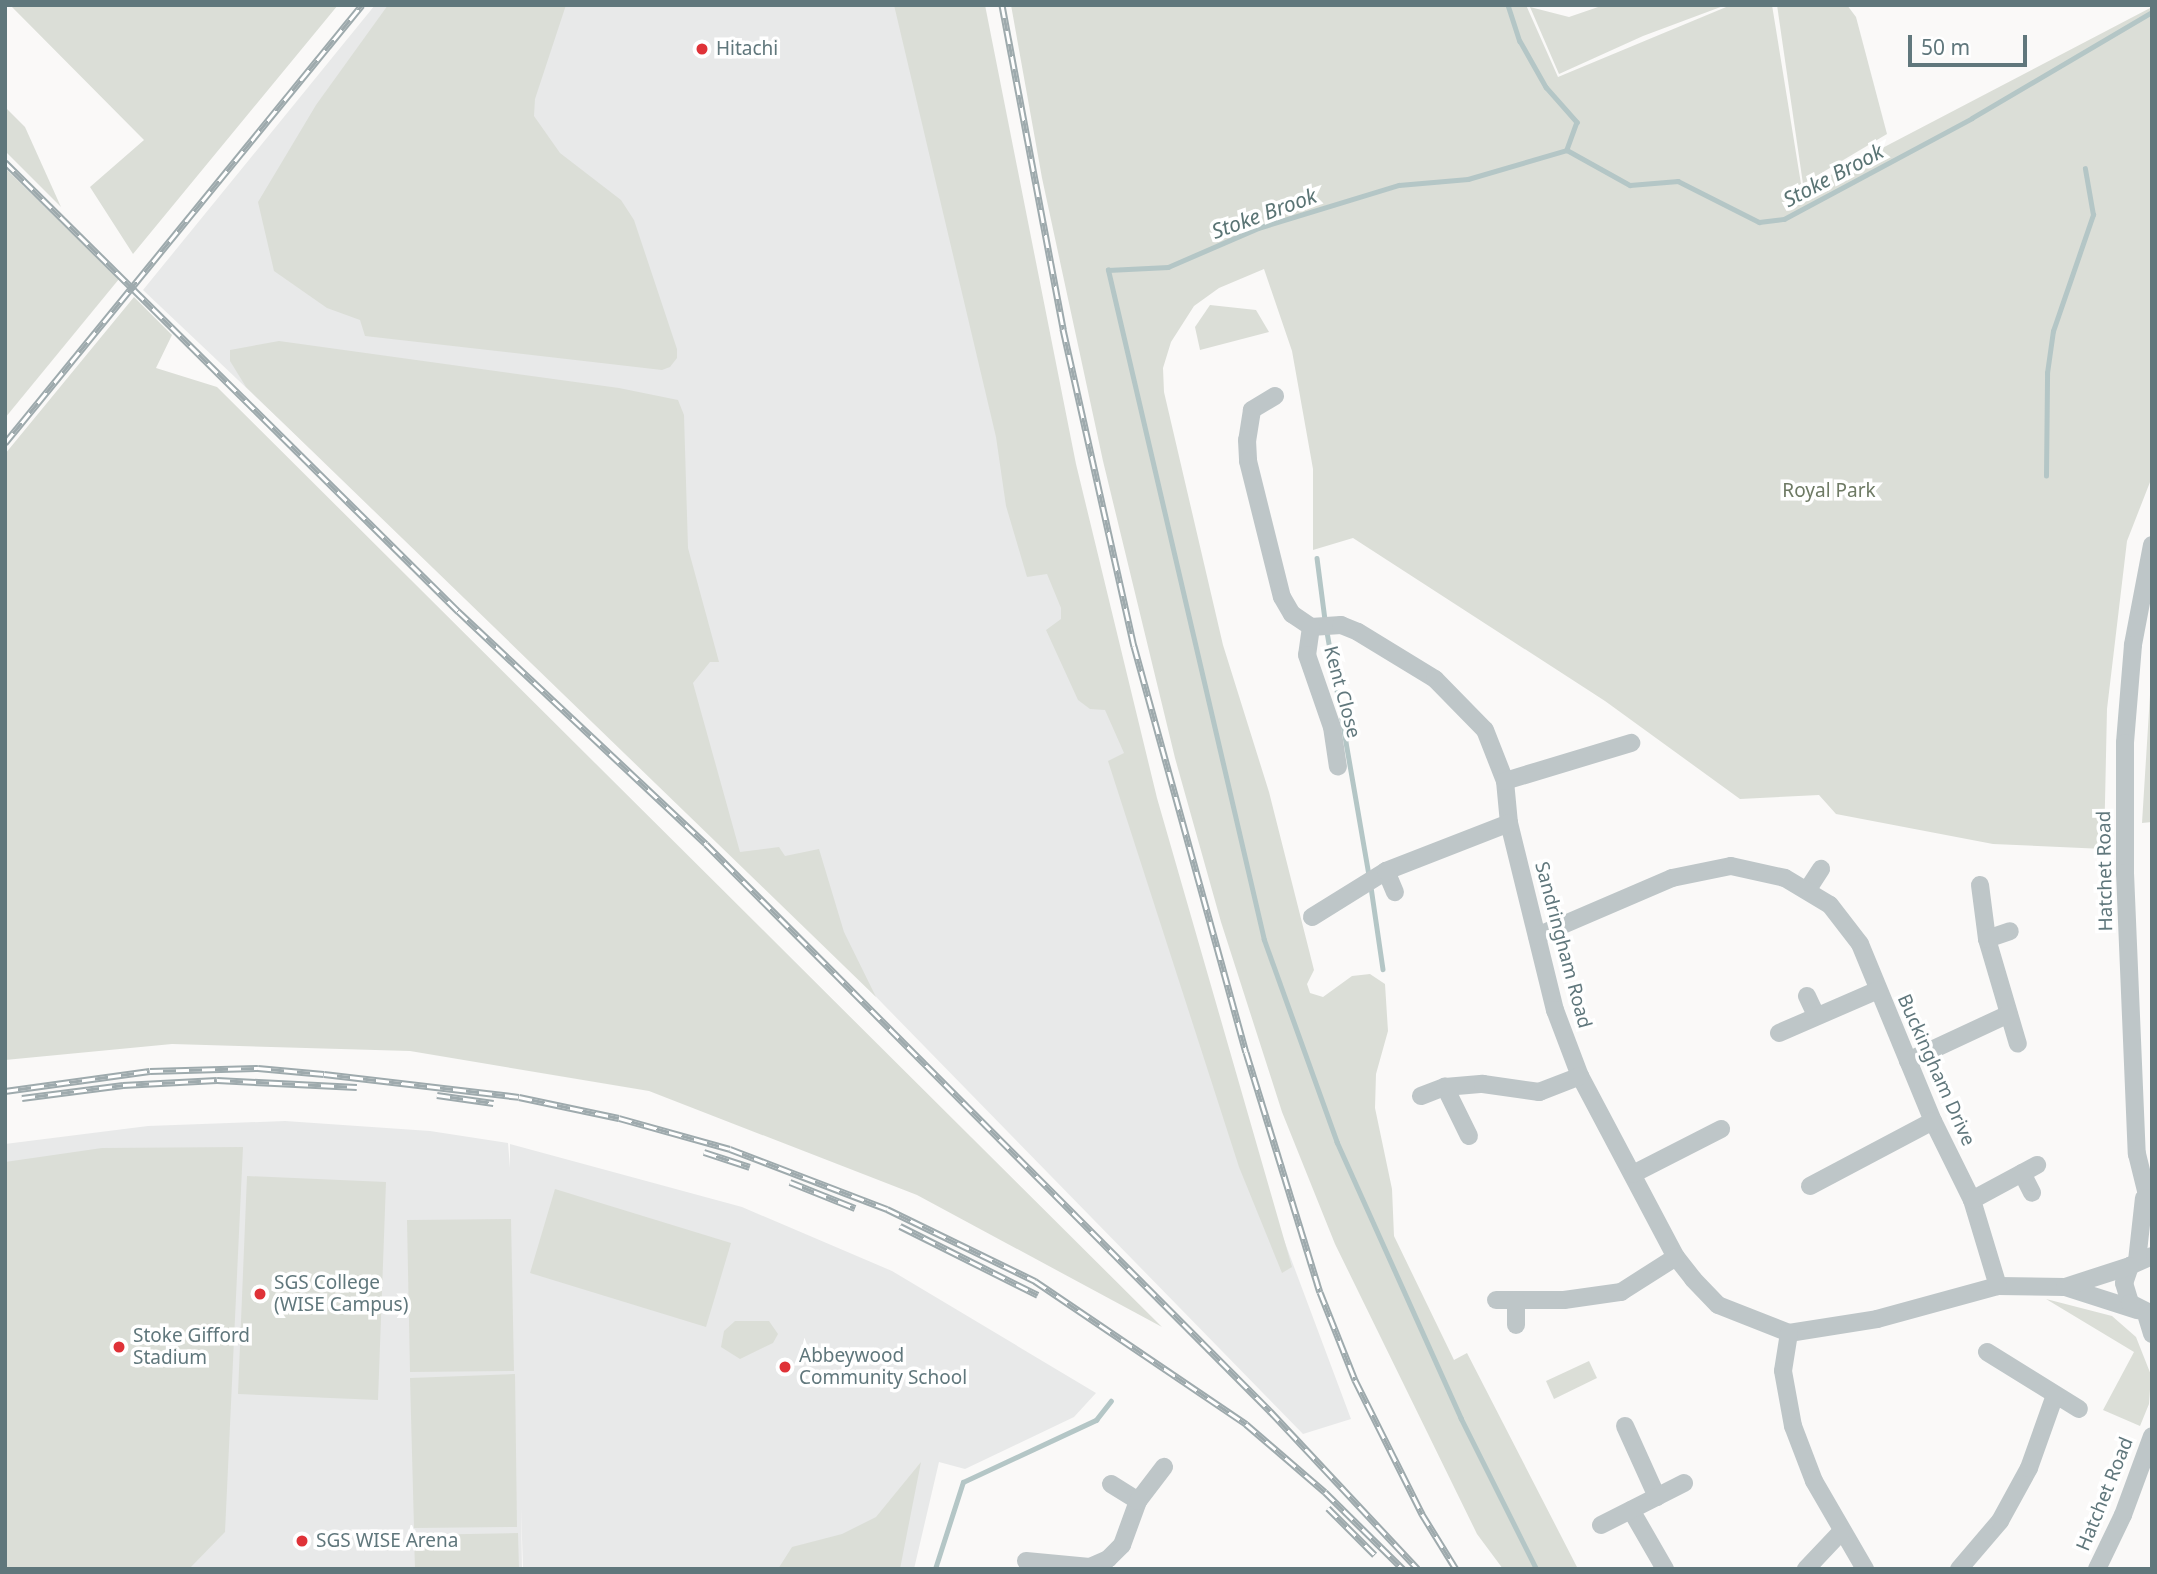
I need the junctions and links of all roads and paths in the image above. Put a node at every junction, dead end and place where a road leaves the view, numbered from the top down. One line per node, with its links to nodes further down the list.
1 (1275, 396): 3 (street)
2 (2152, 545): 33 (street, Hatchet Road)
3 (1311, 627): 5 (street, Kent Close); 6 (street, Sandringham Road)
4 (1631, 743): 6 (street)
5 (1338, 767)
6 (1505, 780): 7 (street, Sandringham Road)
7 (1509, 823): 9 (street); 15 (street, Sandringham Road)
8 (1821, 869): 11 (street)
9 (1386, 871): 12 (street); 13 (street)
10 (1980, 886): 16 (street)
11 (1808, 889): 15 (street, Buckingham Drive); 17 (street, Buckingham Drive)
12 (1395, 892)
13 (1312, 918)
14 (2010, 931): 16 (street)
15 (1538, 936): 24 (street, Sandringham Road)
16 (1987, 939): 19 (street)
17 (1878, 990): 20 (street); 23 (street, Buckingham Drive)
18 (1807, 996): 20 (street)
19 (2009, 1014): 22 (street); 23 (street)
20 (1816, 1015): 21 (street)
21 (1779, 1034)
22 (2018, 1044)
23 (1908, 1061): 27 (street, Buckingham Drive)
24 (1580, 1076): 25 (street); 30 (street, Sandringham Road)
25 (1446, 1087): 26 (street); 29 (street)
26 (1421, 1096)
27 (1933, 1121): 31 (street); 34 (street, Buckingham Drive)
28 (1721, 1129): 30 (street)
29 (1469, 1136)
30 (1633, 1174): 36 (street, Sandringham Road)
31 (1810, 1186)
32 (2032, 1193): 34 (street)
33 (2144, 1197): 35 (street, Hatchet Road); 37 (street, Hatchet Road)
34 (1972, 1200): 38 (street, Buckingham Drive)
35 (2152, 1215)
36 (1676, 1257): 41 (street); 44 (street, Sandringham Road)
37 (2140, 1261): 39 (street, Sandringham Road); 42 (street, Hatchet Road)
38 (1998, 1286): 39 (street, Sandringham Road); 44 (street, Sandringham Road)
39 (2065, 1287): 42 (street, Sandringham Road)
40 (1496, 1300): 41 (street)
41 (1516, 1300): 43 (street)
42 (2145, 1313): 45 (street)
43 (1516, 1325)
44 (1789, 1333): 58 (street)
45 (2152, 1334)
46 (1987, 1352): 47 (street)
47 (2055, 1395): 48 (street); 64 (street)
48 (2080, 1409)
49 (1625, 1426): 54 (street)
50 (2152, 1436): 65 (street, Hatchet Road)
51 (1164, 1467): 55 (street)
52 (1111, 1483): 55 (street)
53 (1684, 1483): 54 (street)
54 (1657, 1497): 56 (street)
55 (1138, 1501): 60 (street)
56 (1631, 1510): 57 (street); 61 (street)
57 (1601, 1525)
58 (1840, 1534): 62 (street); 63 (street)
59 (1026, 1561): 60 (street)
60 (1046, 1567)
61 (1665, 1569)
62 (1806, 1569)
63 (1865, 1569)
64 (1959, 1569)
65 (2097, 1569)

